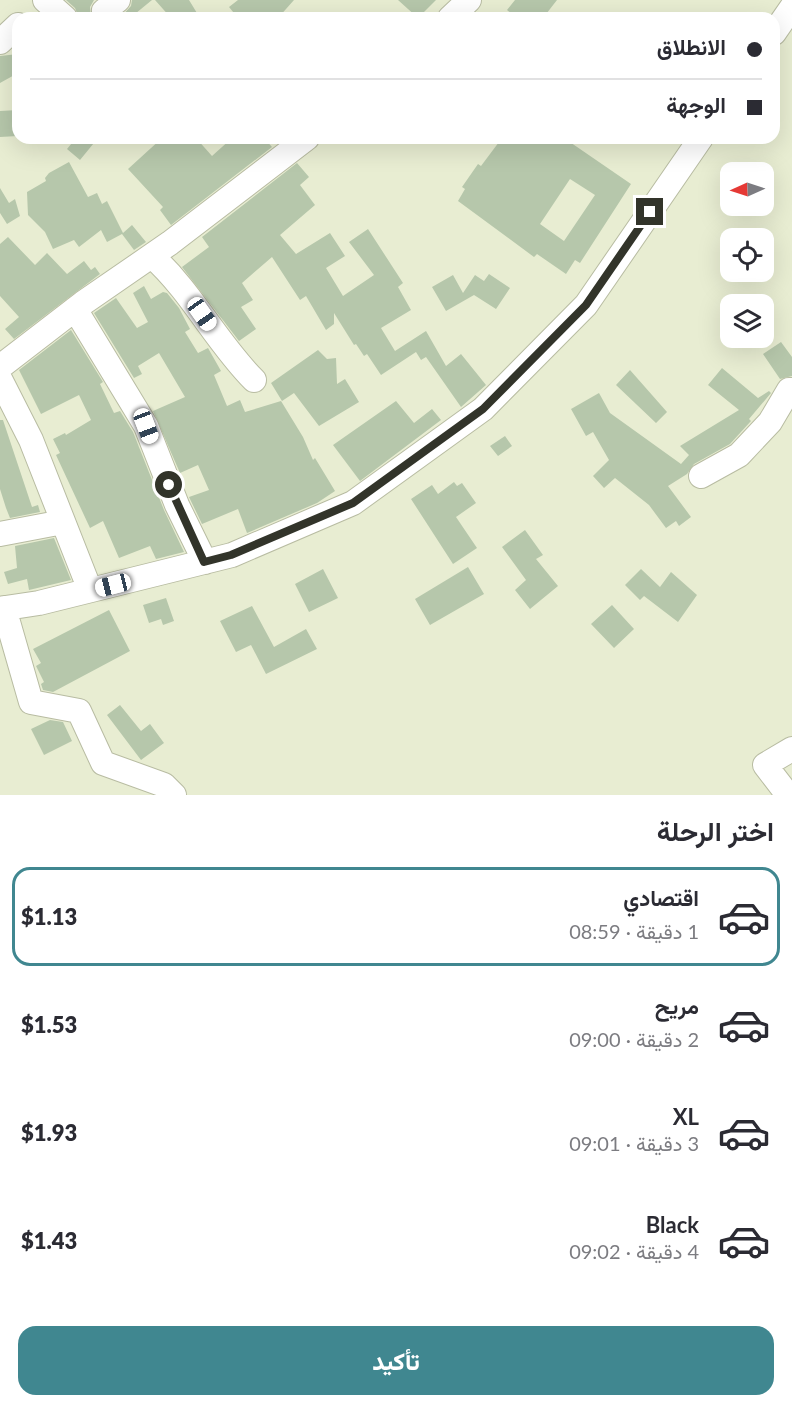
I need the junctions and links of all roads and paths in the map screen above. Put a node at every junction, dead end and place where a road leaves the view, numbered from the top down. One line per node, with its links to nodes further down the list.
1 (45, 0): 5 (street)
2 (118, 0): 6 (street)
3 (470, 0): 7 (street)
4 (792, 7): 8 (street)
5 (58, 12)
6 (104, 12)
7 (457, 12)
8 (780, 24)
9 (12, 31): 10 (street)
10 (0, 42)
11 (299, 144): 13 (street)
12 (697, 144): 22 (street)
13 (152, 256): 14 (street); 17 (street)
14 (75, 309): 15 (street); 22 (street)
15 (0, 366)
16 (0, 379): 20 (street)
17 (254, 380)
18 (792, 390): 19 (street)
19 (701, 476)
20 (63, 522): 21 (street); 23 (street)
21 (0, 534)
22 (204, 562): 23 (street)
23 (90, 590): 24 (street)
24 (2, 609): 26 (street)
25 (792, 748): 27 (street)
26 (174, 795)
27 (788, 795)

